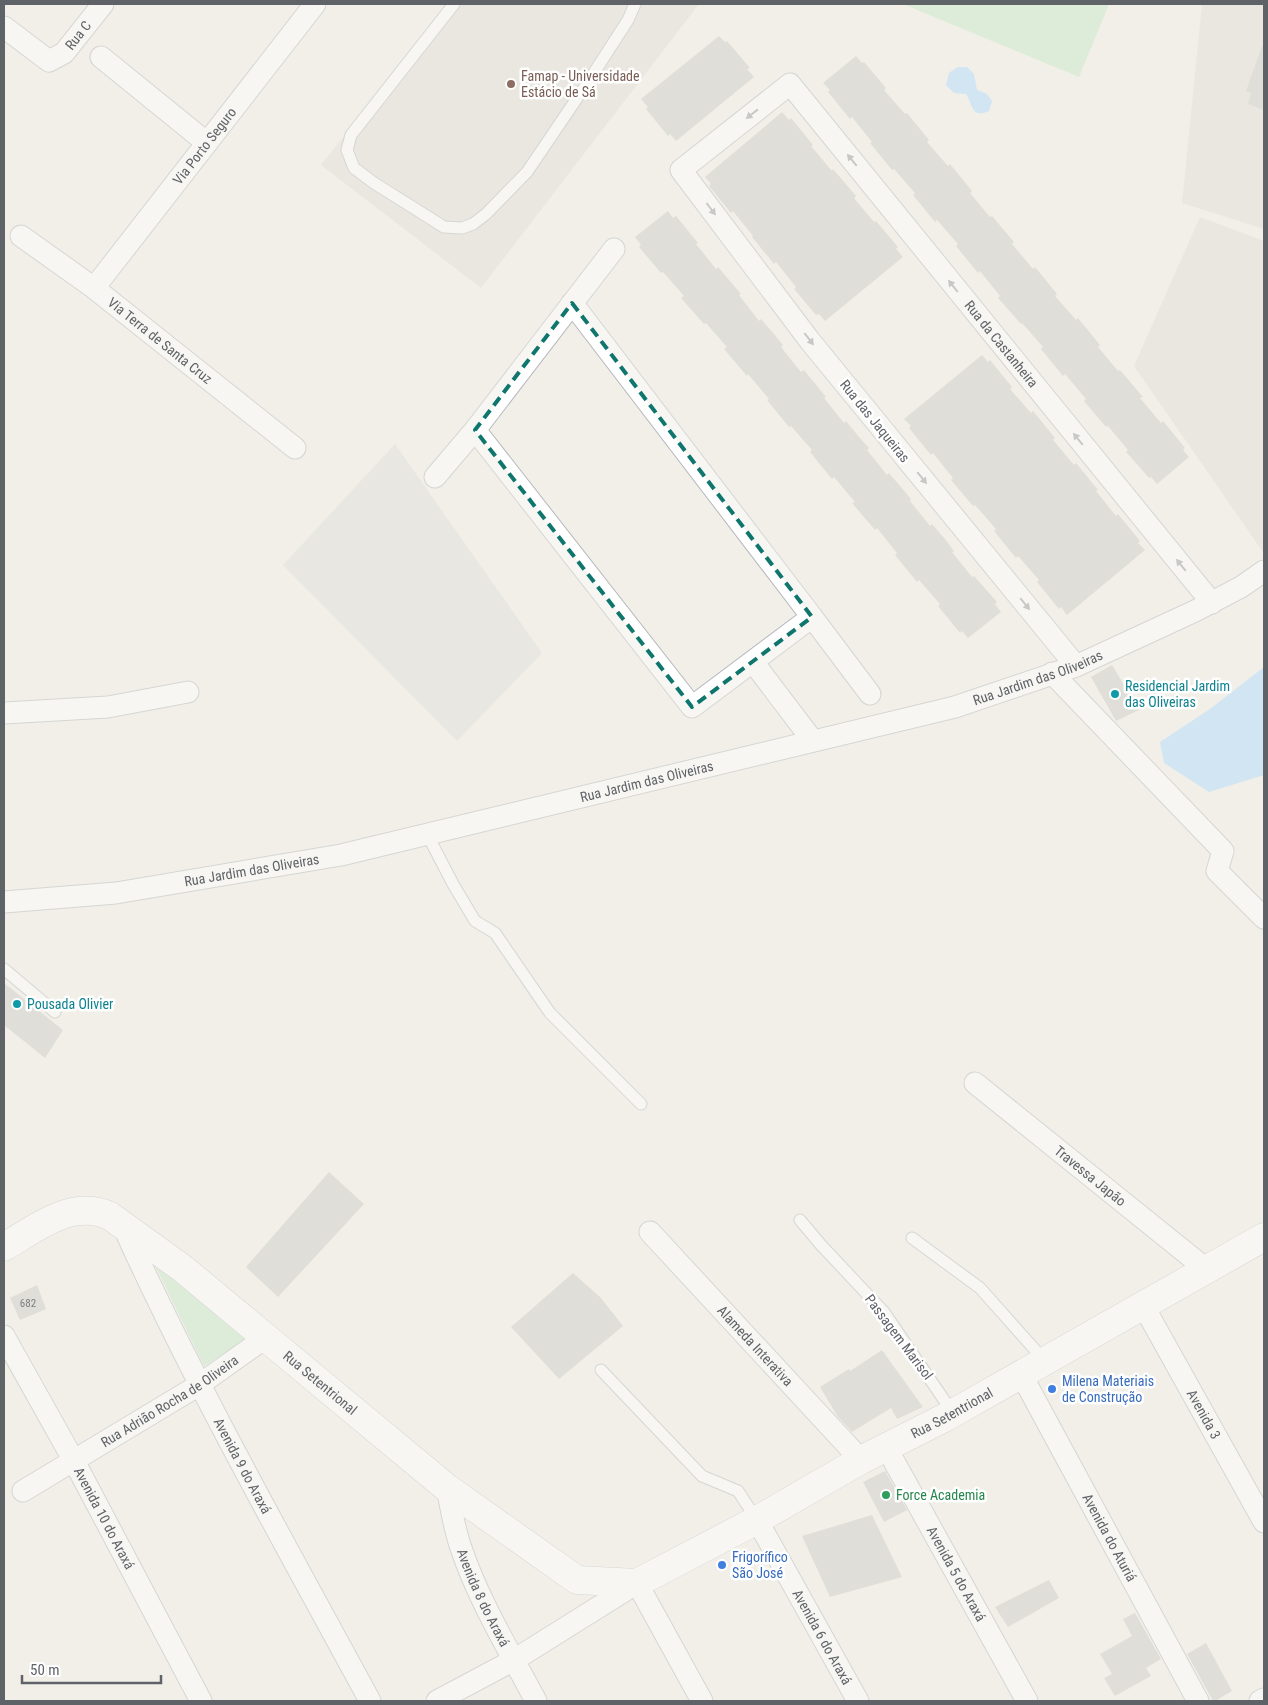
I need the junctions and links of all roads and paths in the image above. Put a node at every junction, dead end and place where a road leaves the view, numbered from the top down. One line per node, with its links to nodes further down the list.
1 (103, 4): 5 (street, Rua C)
2 (315, 4): 7 (street, Via Porto Seguro)
3 (454, 4): 4 (lane)
4 (635, 4)
5 (4, 27)
6 (101, 57): 7 (street)
7 (207, 143): 11 (street, Via Porto Seguro)
8 (682, 170): 17 (street, Rua da Castanheira, one-way to 8); 20 (street, Rua das Jaqueiras, one-way to 20)
9 (21, 236): 11 (street, Via Terra de Santa Cruz)
10 (614, 250): 12 (street)
11 (94, 288): 14 (street, Via Terra de Santa Cruz)
12 (572, 303): 13 (street); 18 (street)
13 (475, 430): 15 (street); 19 (street)
14 (295, 448)
15 (435, 477)
16 (1264, 571): 17 (street, Rua Jardim das Oliveiras)
17 (1212, 603): 20 (street, Rua Jardim das Oliveiras)
18 (812, 617): 19 (street); 23 (street)
19 (753, 662): 25 (street)
20 (1076, 666): 21 (street, Rua Jardim das Oliveiras)
21 (1052, 673): 25 (street, Rua Jardim das Oliveiras); 28 (street)
22 (188, 692): 24 (street)
23 (870, 694)
24 (4, 713)
25 (813, 741): 26 (street, Rua Jardim das Oliveiras)
26 (428, 834): 27 (street, Rua Jardim das Oliveiras); 32 (lane)
27 (4, 902)
28 (1264, 918)
29 (4, 969): 30 (lane)
30 (55, 1012)
31 (975, 1083): 39 (street, Travessa Japão)
32 (641, 1104)
33 (800, 1220): 47 (lane, Passagem Marisol)
34 (123, 1225): 38 (street, Rua Setentrional); 42 (street, Rua Setentrional); 46 (street, Avenida 9 do Araxá)
35 (650, 1232): 49 (street, Alameda Interativa)
36 (1264, 1237): 39 (street, Rua Setentrional)
37 (912, 1238): 43 (lane)
38 (4, 1247)
39 (1206, 1269): 40 (street, Rua Setentrional)
40 (1143, 1305): 43 (street, Rua Setentrional); 54 (street, Avenida 3)
41 (4, 1336): 50 (street, Avenida 10 do Araxá)
42 (265, 1338): 46 (street, Rua Adrião Rocha de Oliveira); 51 (street, Rua Setentrional)
43 (1045, 1361): 45 (street, Rua Setentrional)
44 (601, 1370): 53 (lane)
45 (1020, 1374): 47 (street, Rua Setentrional); 65 (street, Avenida do Aturiá)
46 (199, 1385): 50 (street, Rua Adrião Rocha de Oliveira); 59 (street, Avenida 9 do Araxá)
47 (953, 1413): 48 (street, Rua Setentrional)
48 (886, 1447): 49 (street, Rua Setentrional); 64 (street, Avenida 5 do Araxá)
49 (861, 1460): 53 (street, Rua Setentrional)
50 (74, 1461): 52 (street, Rua Adrião Rocha de Oliveira); 58 (street, Avenida 10 do Araxá)
51 (447, 1488): 55 (street, Rua Setentrional); 56 (street, Avenida 8 do Araxá)
52 (23, 1491)
53 (757, 1520): 55 (street, Rua Setentrional); 63 (street, Avenida 6 do Araxá)
54 (1264, 1522)
55 (637, 1583): 56 (street, Rua Setentrional); 62 (street)
56 (514, 1660): 60 (street, Rua Setentrional); 61 (street, Avenida 8 do Araxá)
57 (1264, 1699): 66 (street)
58 (201, 1701)
59 (370, 1701)
60 (437, 1701)
61 (536, 1701)
62 (702, 1701)
63 (858, 1701)
64 (1026, 1701)
65 (1198, 1701)
66 (1260, 1701)

